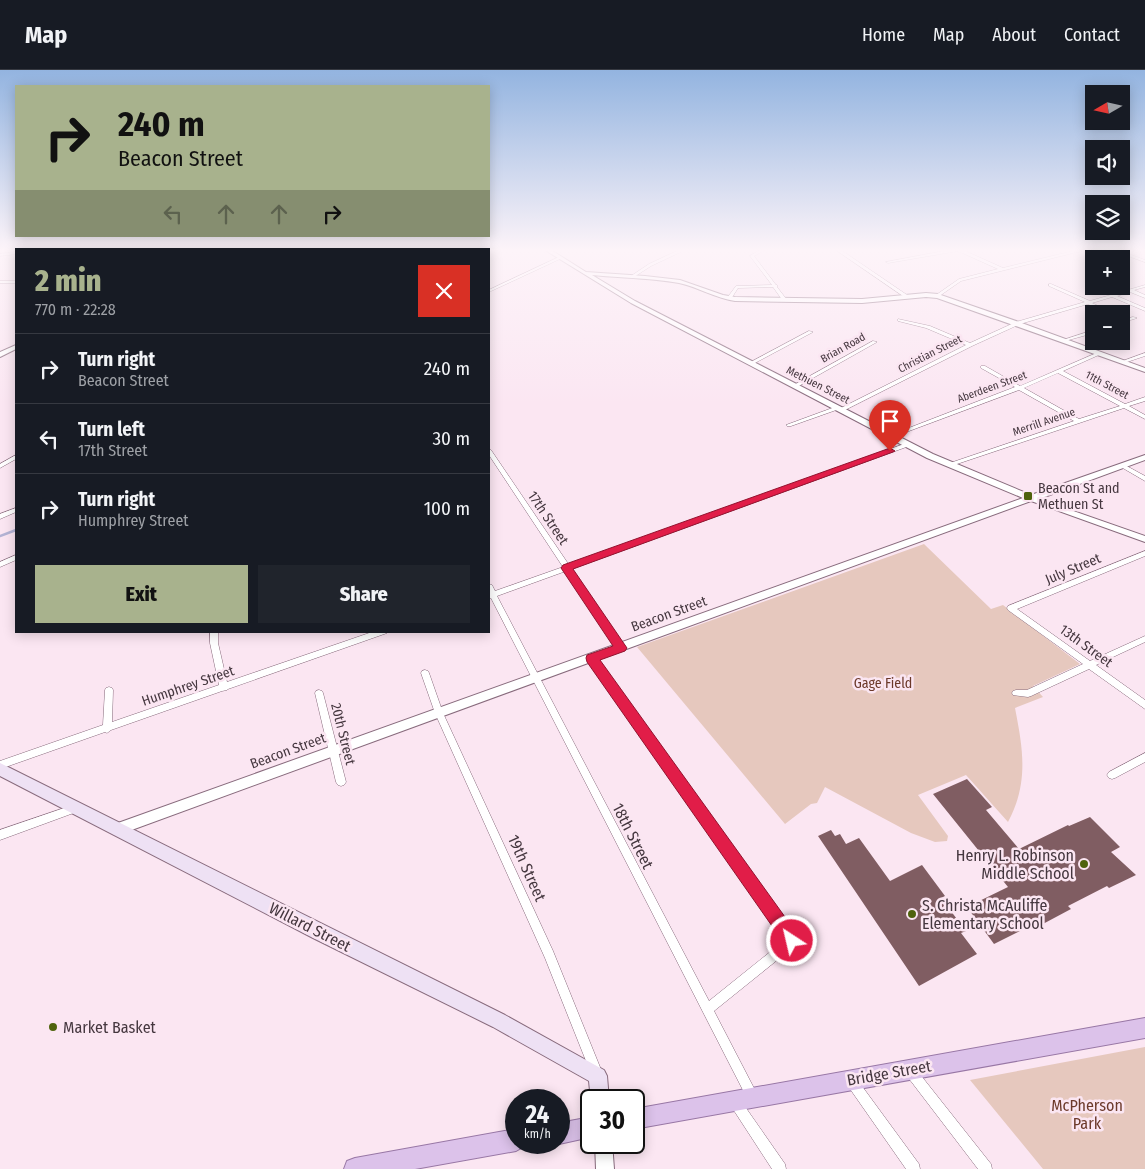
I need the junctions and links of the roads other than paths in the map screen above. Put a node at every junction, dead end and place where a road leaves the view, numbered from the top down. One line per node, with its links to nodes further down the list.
1 (632, 301): 21 (street, Methuen Street)
2 (954, 301): 10 (street)
3 (1124, 301): 6 (street)
4 (1088, 302): 5 (street); 10 (street, Christian Street)
5 (1094, 305)
6 (1145, 310)
7 (1135, 318): 8 (street)
8 (1130, 319)
9 (900, 320): 15 (street)
10 (1018, 323): 13 (street); 15 (street, Christian Street)
11 (811, 332): 21 (street)
12 (1085, 334): 13 (street)
13 (1065, 340): 17 (street)
14 (875, 342): 25 (street, Brian Road)
15 (970, 345): 29 (street, Christian Street)
16 (15, 348): 19 (street)
17 (1099, 353): 20 (street); 24 (street, Aberdeen Street)
18 (1145, 354): 20 (street)
19 (0, 355)
20 (1122, 362): 23 (street)
21 (751, 363): 25 (street, Methuen Street)
22 (983, 367): 26 (street)
23 (1145, 370)
24 (1059, 371): 26 (street, Aberdeen Street); 28 (street, 11th Street)
25 (795, 386): 29 (street, Methuen Street)
26 (1019, 388): 31 (street); 33 (street, Aberdeen Street)
27 (1145, 399): 28 (street, Merrill Avenue)
28 (1125, 406): 30 (street, 11th Street); 31 (street, Merrill Avenue)
29 (839, 409): 32 (street, Christian Street); 33 (street, Methuen Street)
30 (1145, 417)
31 (1078, 421): 38 (street, Merrill Avenue)
32 (789, 425)
33 (891, 436): 34 (street, Methuen Street)
34 (907, 444): 38 (street, Methuen Street); 49 (street)
35 (490, 452): 49 (street, 17th Street)
36 (1145, 457): 40 (street, Beacon Street)
37 (15, 458): 39 (street)
38 (949, 465): 42 (street, Methuen Street)
39 (0, 466)
40 (1123, 466): 41 (street); 42 (street, Beacon Street)
41 (1145, 479)
42 (1032, 499): 45 (street, Methuen Street); 55 (street, Beacon Street)
43 (15, 510): 44 (street)
44 (0, 517)
45 (1145, 539)
46 (1145, 553): 51 (street, July Street)
47 (15, 558): 48 (street)
48 (0, 565)
49 (567, 568): 50 (street); 55 (street, 17th Street)
50 (490, 592): 59 (street, 18th Street)
51 (1012, 608): 57 (street, 13th Street)
52 (214, 633): 60 (street)
53 (378, 633): 60 (street, Humphrey Street)
54 (1145, 639): 57 (street)
55 (621, 648): 56 (street, Beacon Street)
56 (592, 658): 59 (street, Beacon Street); 75 (street)
57 (1090, 665): 63 (street); 64 (street, 13th Street)
58 (424, 673): 65 (street, 19th Street)
59 (535, 679): 65 (street, Beacon Street); 75 (street, 18th Street)
60 (224, 688): 66 (street, Humphrey Street)
61 (109, 690): 66 (street)
62 (319, 693): 67 (street, 20th Street)
63 (1016, 693)
64 (1145, 705)
65 (440, 713): 67 (street, Beacon Street); 78 (street, 19th Street)
66 (107, 729): 69 (street, Humphrey Street)
67 (333, 751): 71 (street, 20th Street); 73 (street, Beacon Street)
68 (1145, 758): 70 (street)
69 (0, 767): 72 (main road, Willard Street)
70 (1112, 776)
71 (341, 782)
72 (76, 808): 73 (main road, Willard Street); 74 (street)
73 (118, 829): 78 (main road, Willard Street)
74 (0, 835)
75 (707, 1010): 81 (street, 18th Street)
76 (1145, 1028): 77 (main road, Bridge Street)
77 (909, 1069): 79 (main road, Bridge Street); 89 (street)
78 (598, 1076): 80 (main road)
79 (850, 1080): 81 (main road, Bridge Street); 88 (street)
80 (599, 1089)
81 (744, 1100): 82 (main road, Bridge Street); 87 (street, 18th Street)
82 (645, 1117)
83 (505, 1142): 85 (main road)
84 (604, 1154): 86 (street)
85 (355, 1169)
86 (605, 1169)
87 (780, 1169)
88 (914, 1169)
89 (986, 1169)

